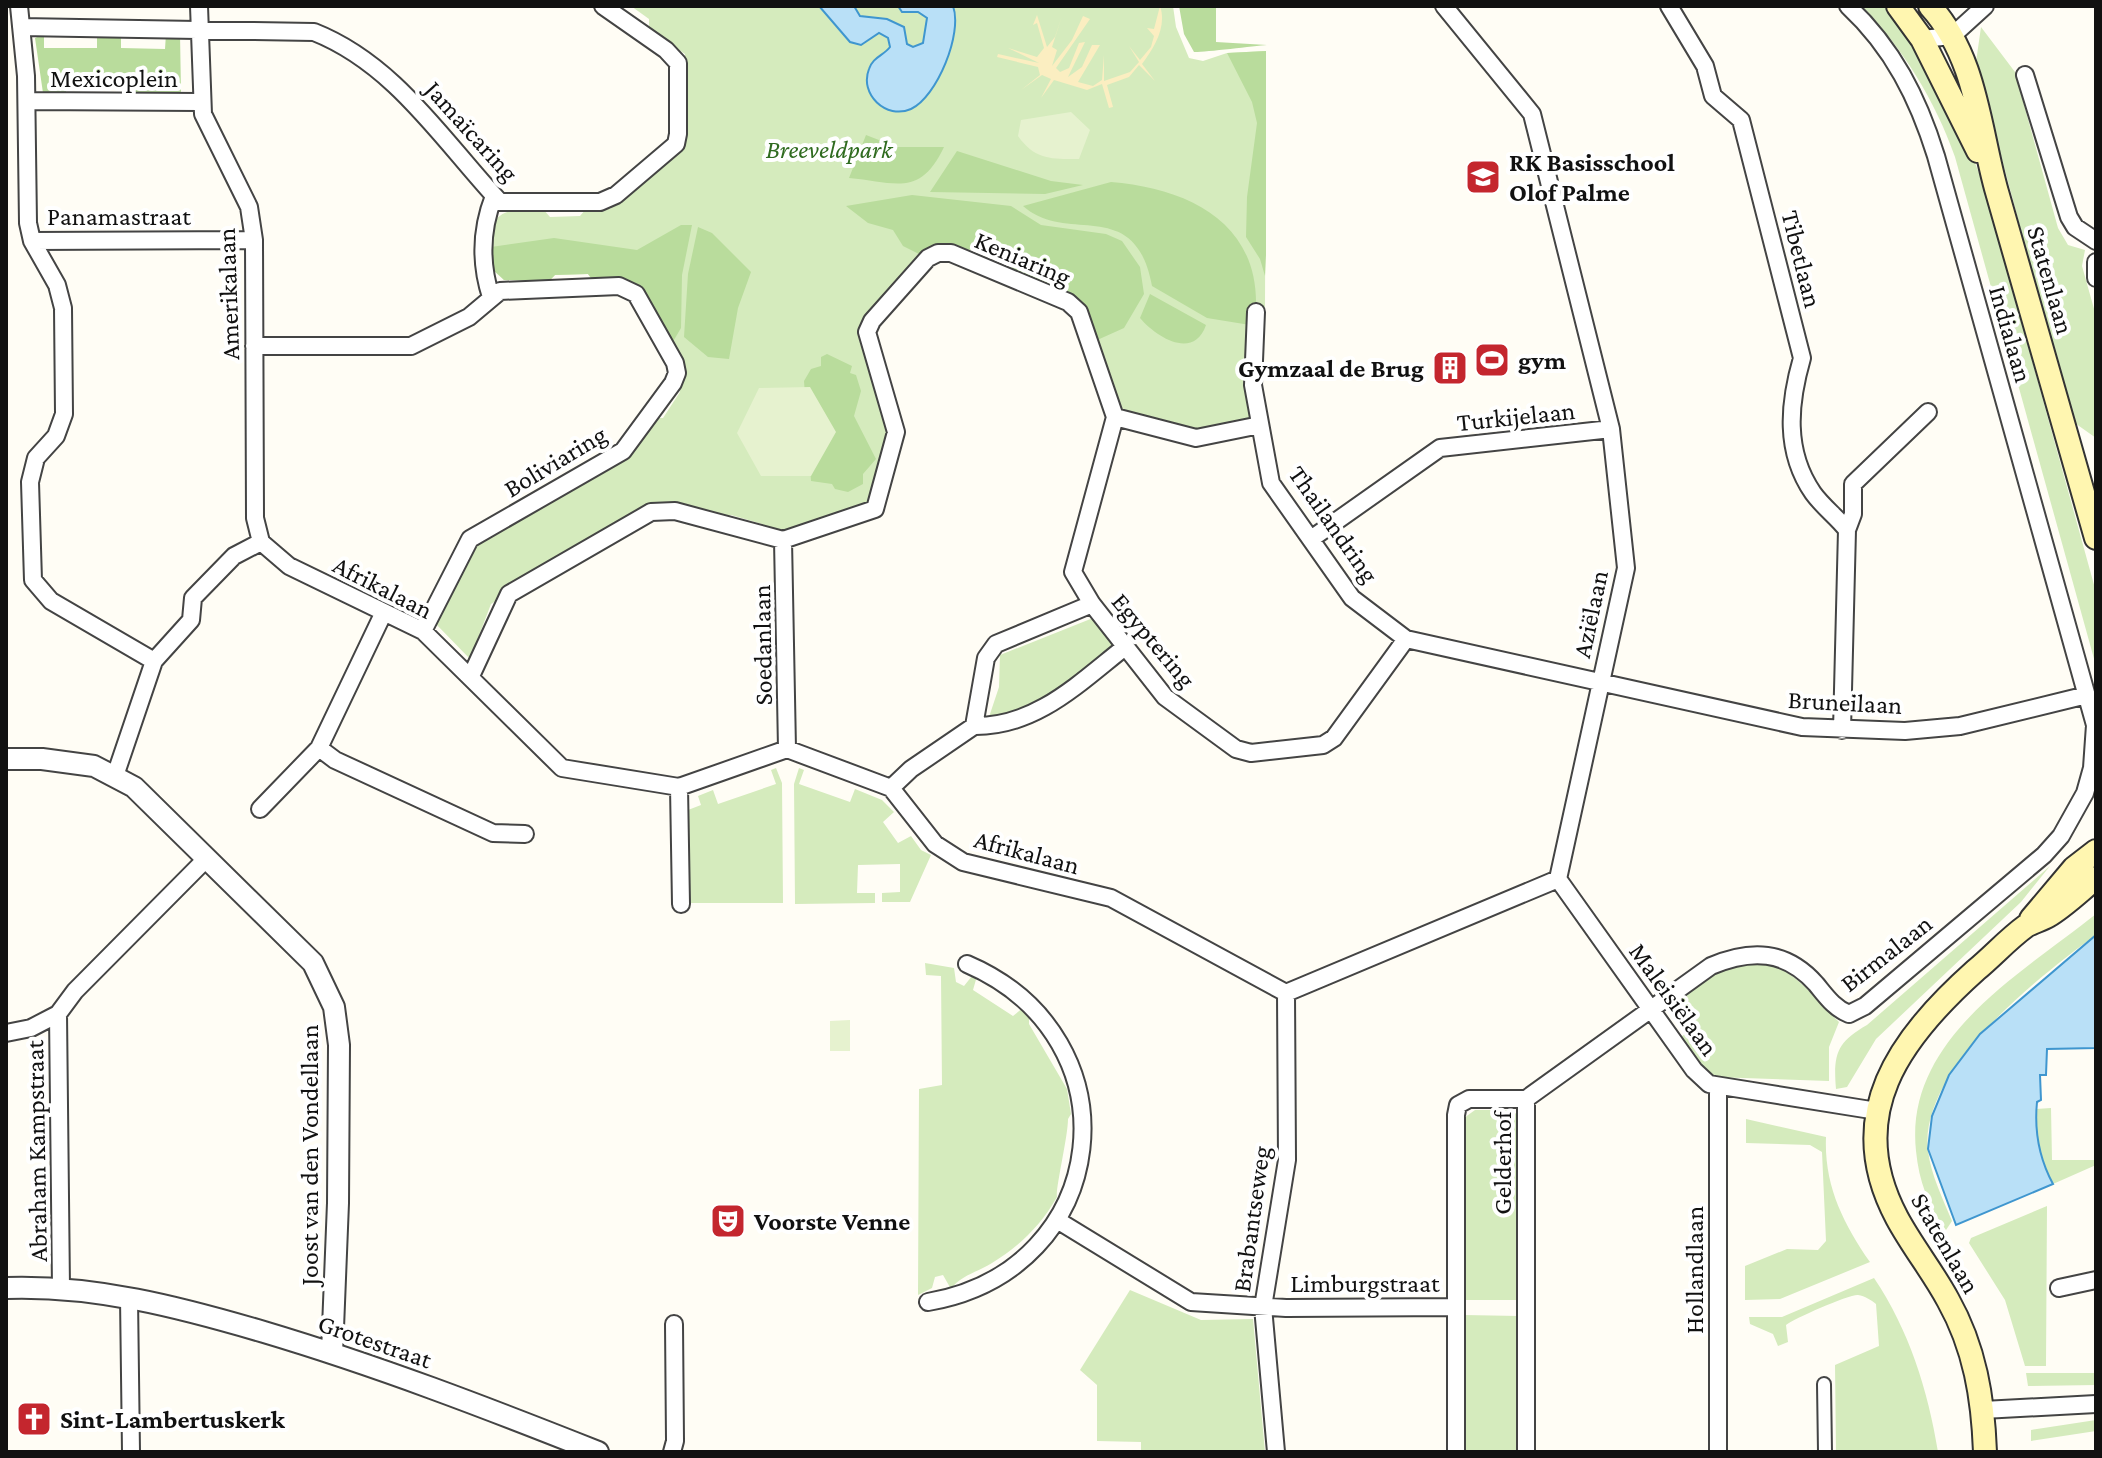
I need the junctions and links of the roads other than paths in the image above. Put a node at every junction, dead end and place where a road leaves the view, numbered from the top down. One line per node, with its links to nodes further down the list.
1 (19, 6): 10 (street)
2 (199, 6): 11 (street, Amerikalaan)
3 (603, 6): 18 (street, Jamaïcaring)
4 (1444, 6): 30 (street, Aziëlaan)
5 (1669, 6): 31 (street, Tibetlaan)
6 (1848, 6): 44 (street, Indialaan)
7 (1898, 6): 13 (main road, Statenlaan)
8 (1985, 6): 12 (street)
9 (1937, 8): 12 (main road, Statenlaan); 13 (street)
10 (21, 27): 11 (street, Mexicoplein); 15 (street)
11 (199, 29): 16 (street, Amerikalaan); 18 (street, Jamaïcaring)
12 (1952, 36): 13 (street); 17 (main road, Statenlaan)
13 (1922, 39): 17 (main road, Statenlaan)
14 (2025, 75): 21 (street)
15 (27, 101): 16 (street, Mexicoplein); 20 (street)
16 (200, 102): 19 (street, Amerikalaan)
17 (1992, 177): 32 (main road, Statenlaan)
18 (494, 196): 24 (street)
19 (254, 240): 20 (street, Panamastraat); 26 (street, Amerikalaan)
20 (32, 241): 41 (street)
21 (2096, 241)
22 (2096, 262): 23 (street)
23 (2096, 278)
24 (491, 297): 26 (street, Boliviaring); 38 (street, Boliviaring)
25 (1256, 312): 29 (street, Thailandring)
26 (254, 346): 35 (street, Amerikalaan)
27 (1928, 412): 31 (street)
28 (1115, 417): 29 (street); 34 (street, Keniaring); 36 (street, Egyptering)
29 (1260, 425): 33 (street, Thailandring)
30 (1611, 429): 33 (street, Turkijelaan); 43 (street, Aziëlaan)
31 (1847, 530): 46 (street)
32 (2096, 538)
33 (1311, 539): 39 (street, Thailandring)
34 (783, 540): 42 (street); 48 (street, Soedanlaan)
35 (261, 542): 37 (street, Afrikalaan); 41 (street)
36 (1092, 604): 40 (street, Egyptering); 45 (street)
37 (384, 612): 38 (street, Afrikalaan); 47 (street)
38 (423, 631): 42 (street, Afrikalaan)
39 (1406, 639): 40 (street, Egyptering); 43 (street, Thailandring)
40 (1125, 647): 45 (street)
41 (154, 661): 50 (street)
42 (471, 676): 51 (street, Afrikalaan)
43 (1600, 683): 46 (street, Bruneilaan); 58 (street, Aziëlaan)
44 (2087, 695): 46 (street, Bruneilaan); 63 (street, Birmalaan)
45 (974, 726): 52 (street)
46 (1842, 730)
47 (319, 748): 53 (street); 54 (street)
48 (787, 749): 51 (street, Afrikalaan); 52 (street)
49 (6, 759): 50 (street, Joost van den Vondellaan)
50 (115, 776): 56 (street, Joost van den Vondellaan)
51 (679, 787): 59 (street)
52 (891, 788): 62 (street, Afrikalaan)
53 (260, 809)
54 (525, 834)
55 (2096, 851): 60 (main road, Statenlaan)
56 (207, 858): 64 (street, Abraham Kampstraat); 79 (street, Joost van den Vondellaan)
57 (2096, 878): 60 (main road, Statenlaan)
58 (1558, 879): 62 (street); 63 (street, Maleisiëlaan)
59 (681, 904)
60 (2027, 925): 68 (main road, Statenlaan)
61 (967, 964): 69 (street)
62 (1286, 993): 76 (street, Brabantseweg)
63 (1651, 1010): 66 (street, Maleisiëlaan); 67 (street, Birmalaan)
64 (58, 1014): 65 (street, Abraham Kampstraat); 72 (street, Abraham Kampstraat)
65 (6, 1033)
66 (1718, 1088): 68 (street, Maleisiëlaan); 89 (street, Hollandlaan)
67 (1526, 1099): 77 (street, Gelderhof); 88 (street, Gelderhof)
68 (1877, 1111): 82 (main road, Statenlaan)
69 (1057, 1220): 75 (street); 76 (street, Limburgstraat)
70 (2096, 1280): 73 (street)
71 (6, 1288): 72 (street, Grotestraat)
72 (61, 1288): 74 (street, Grotestraat)
73 (2059, 1288)
74 (129, 1298): 79 (street, Grotestraat); 83 (street)
75 (928, 1302)
76 (1263, 1307): 77 (street, Limburgstraat); 86 (street, Brabantseweg)
77 (1456, 1307): 87 (street, Gelderhof)
78 (674, 1324): 85 (street)
79 (332, 1353): 84 (street, Grotestraat)
80 (1824, 1384): 90 (street)
81 (2096, 1404): 82 (street)
82 (1983, 1410): 91 (main road, Statenlaan)
83 (131, 1452)
84 (598, 1452)
85 (672, 1452)
86 (1276, 1452)
87 (1456, 1452)
88 (1526, 1452)
89 (1718, 1452)
90 (1825, 1452)
91 (1985, 1452)

